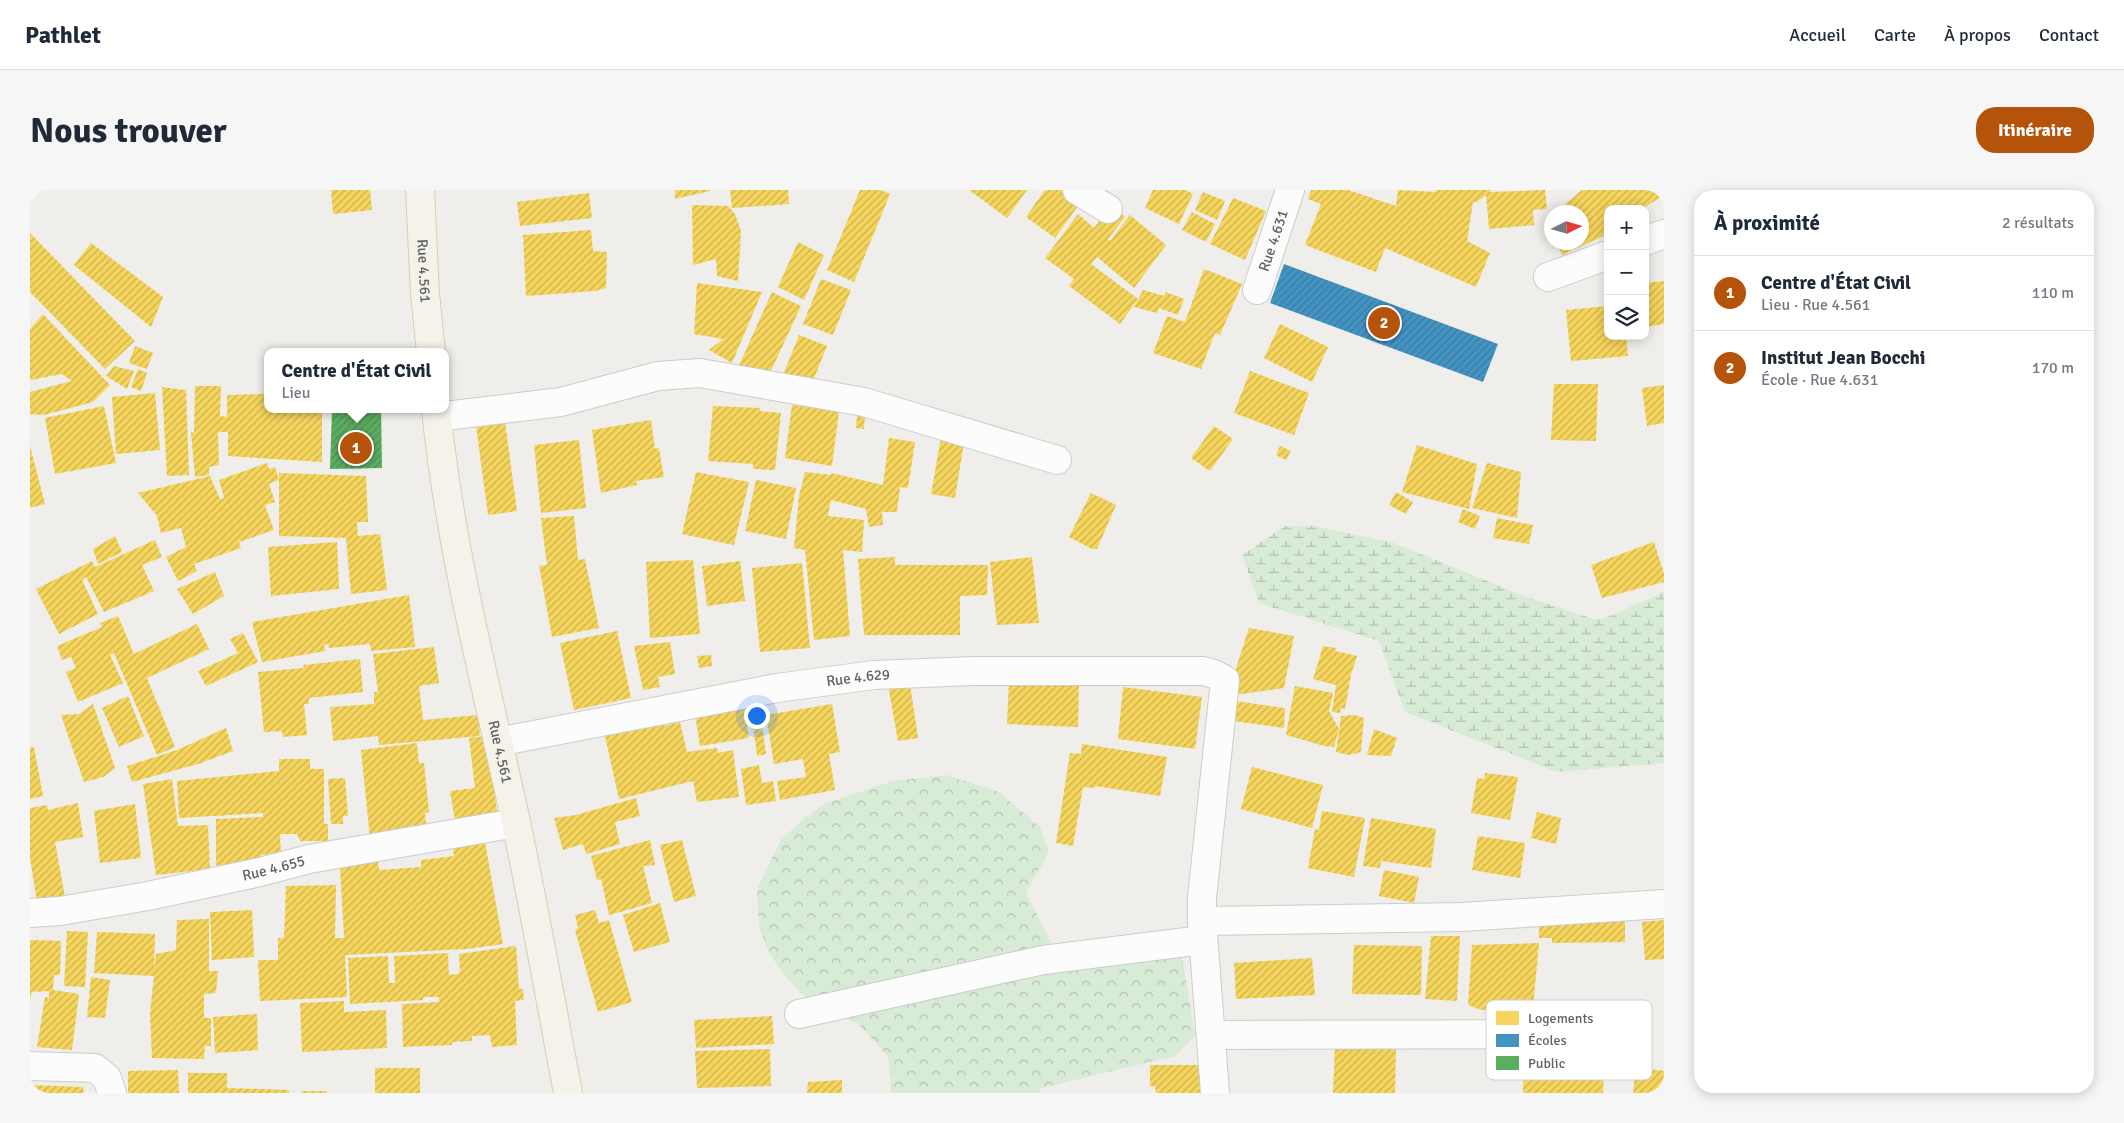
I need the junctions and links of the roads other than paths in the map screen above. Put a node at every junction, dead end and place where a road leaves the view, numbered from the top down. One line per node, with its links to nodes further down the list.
1 (420, 190): 10 (main road, Rue 4.561)
2 (1077, 190): 4 (street)
3 (1290, 190): 9 (street, Rue 4.631)
4 (1108, 209)
5 (1664, 234): 6 (street)
6 (1649, 240)
7 (1604, 256): 8 (street)
8 (1548, 277)
9 (1257, 290)
10 (431, 348)
11 (449, 412): 13 (street)
12 (437, 413): 14 (main road, Rue 4.561)
13 (1057, 460)
14 (498, 742): 15 (main road, Rue 4.561); 18 (street, Rue 4.629)
15 (516, 823): 17 (street, Rue 4.655); 24 (main road, Rue 4.561)
16 (1664, 904): 18 (street)
17 (30, 913)
18 (1202, 930): 19 (street); 21 (street)
19 (799, 1014)
20 (1486, 1034): 21 (street)
21 (1212, 1035): 25 (street)
22 (30, 1066): 23 (street)
23 (112, 1093)
24 (568, 1093)
25 (1215, 1093)

